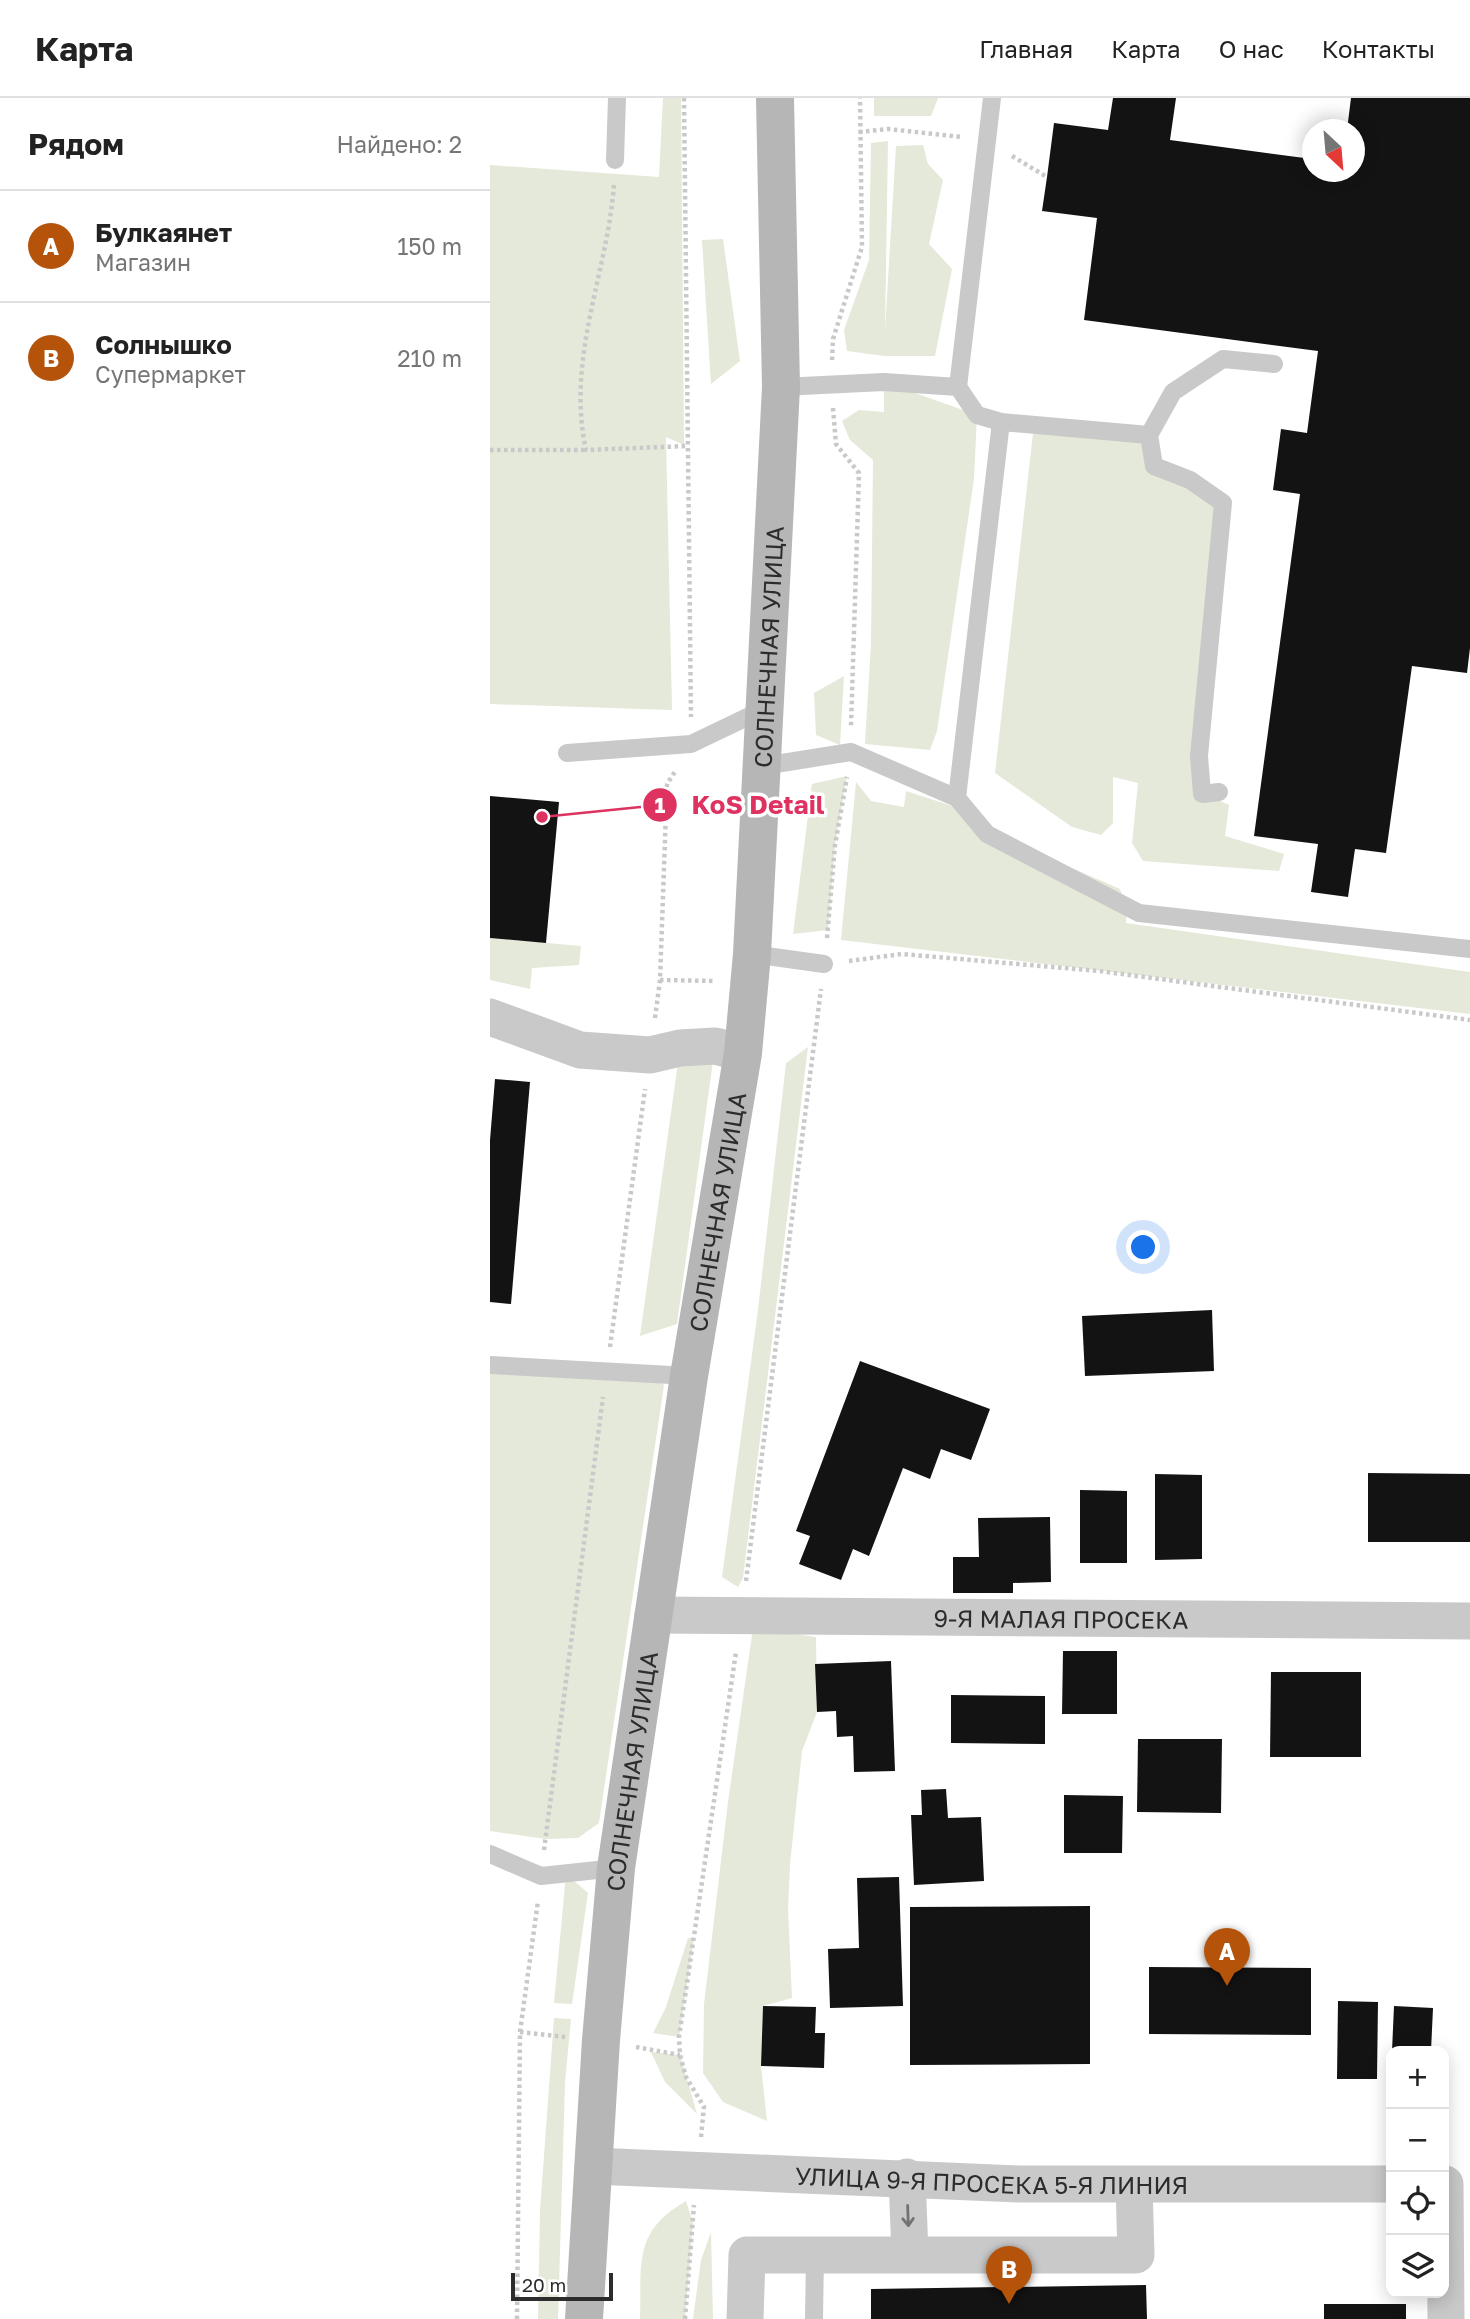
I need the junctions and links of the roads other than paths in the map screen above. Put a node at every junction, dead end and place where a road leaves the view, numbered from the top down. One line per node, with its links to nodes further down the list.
1 (617, 98): 4 (lane)
2 (775, 98): 6 (main road, СОЛНЕЧНАЯ УЛИЦА)
3 (992, 98): 7 (lane)
4 (615, 160)
5 (1275, 364): 9 (lane)
6 (781, 387): 7 (lane); 10 (main road, СОЛНЕЧНАЯ УЛИЦА)
7 (958, 387): 8 (lane)
8 (1001, 422): 9 (lane); 14 (lane)
9 (1149, 435): 13 (lane)
10 (766, 708): 11 (lane); 12 (main road, СОЛНЕЧНАЯ УЛИЦА)
11 (567, 753)
12 (763, 766): 14 (lane); 16 (main road, СОЛНЕЧНАЯ УЛИЦА)
13 (1219, 792)
14 (957, 798): 15 (lane)
15 (1470, 949)
16 (752, 954): 17 (lane); 19 (main road, СОЛНЕЧНАЯ УЛИЦА)
17 (824, 964)
18 (490, 1017): 19 (street)
19 (743, 1053): 21 (main road, СОЛНЕЧНАЯ УЛИЦА)
20 (490, 1365): 21 (lane)
21 (689, 1376): 22 (main road, СОЛНЕЧНАЯ УЛИЦА)
22 (653, 1615): 23 (street, 9-Я МАЛАЯ ПРОСЕКА); 25 (main road, СОЛНЕЧНАЯ УЛИЦА)
23 (1470, 1621)
24 (490, 1854): 25 (lane)
25 (616, 1868): 26 (main road, СОЛНЕЧНАЯ УЛИЦА)
26 (593, 2166): 27 (street, УЛИЦА 9-Я ПРОСЕКА 5-Я ЛИНИЯ); 33 (main road, СОЛНЕЧНАЯ УЛИЦА)
27 (907, 2177): 30 (street, УЛИЦА 9-Я ПРОСЕКА 5-Я ЛИНИЯ); 31 (street, one-way to 31)
28 (1386, 2184): 30 (street, УЛИЦА 9-Я ПРОСЕКА 5-Я ЛИНИЯ)
29 (1453, 2184): 36 (street)
30 (1135, 2185): 31 (street)
31 (910, 2254): 32 (street)
32 (815, 2255): 34 (street); 35 (lane)
33 (584, 2319)
34 (745, 2319)
35 (814, 2319)
36 (1446, 2319)

